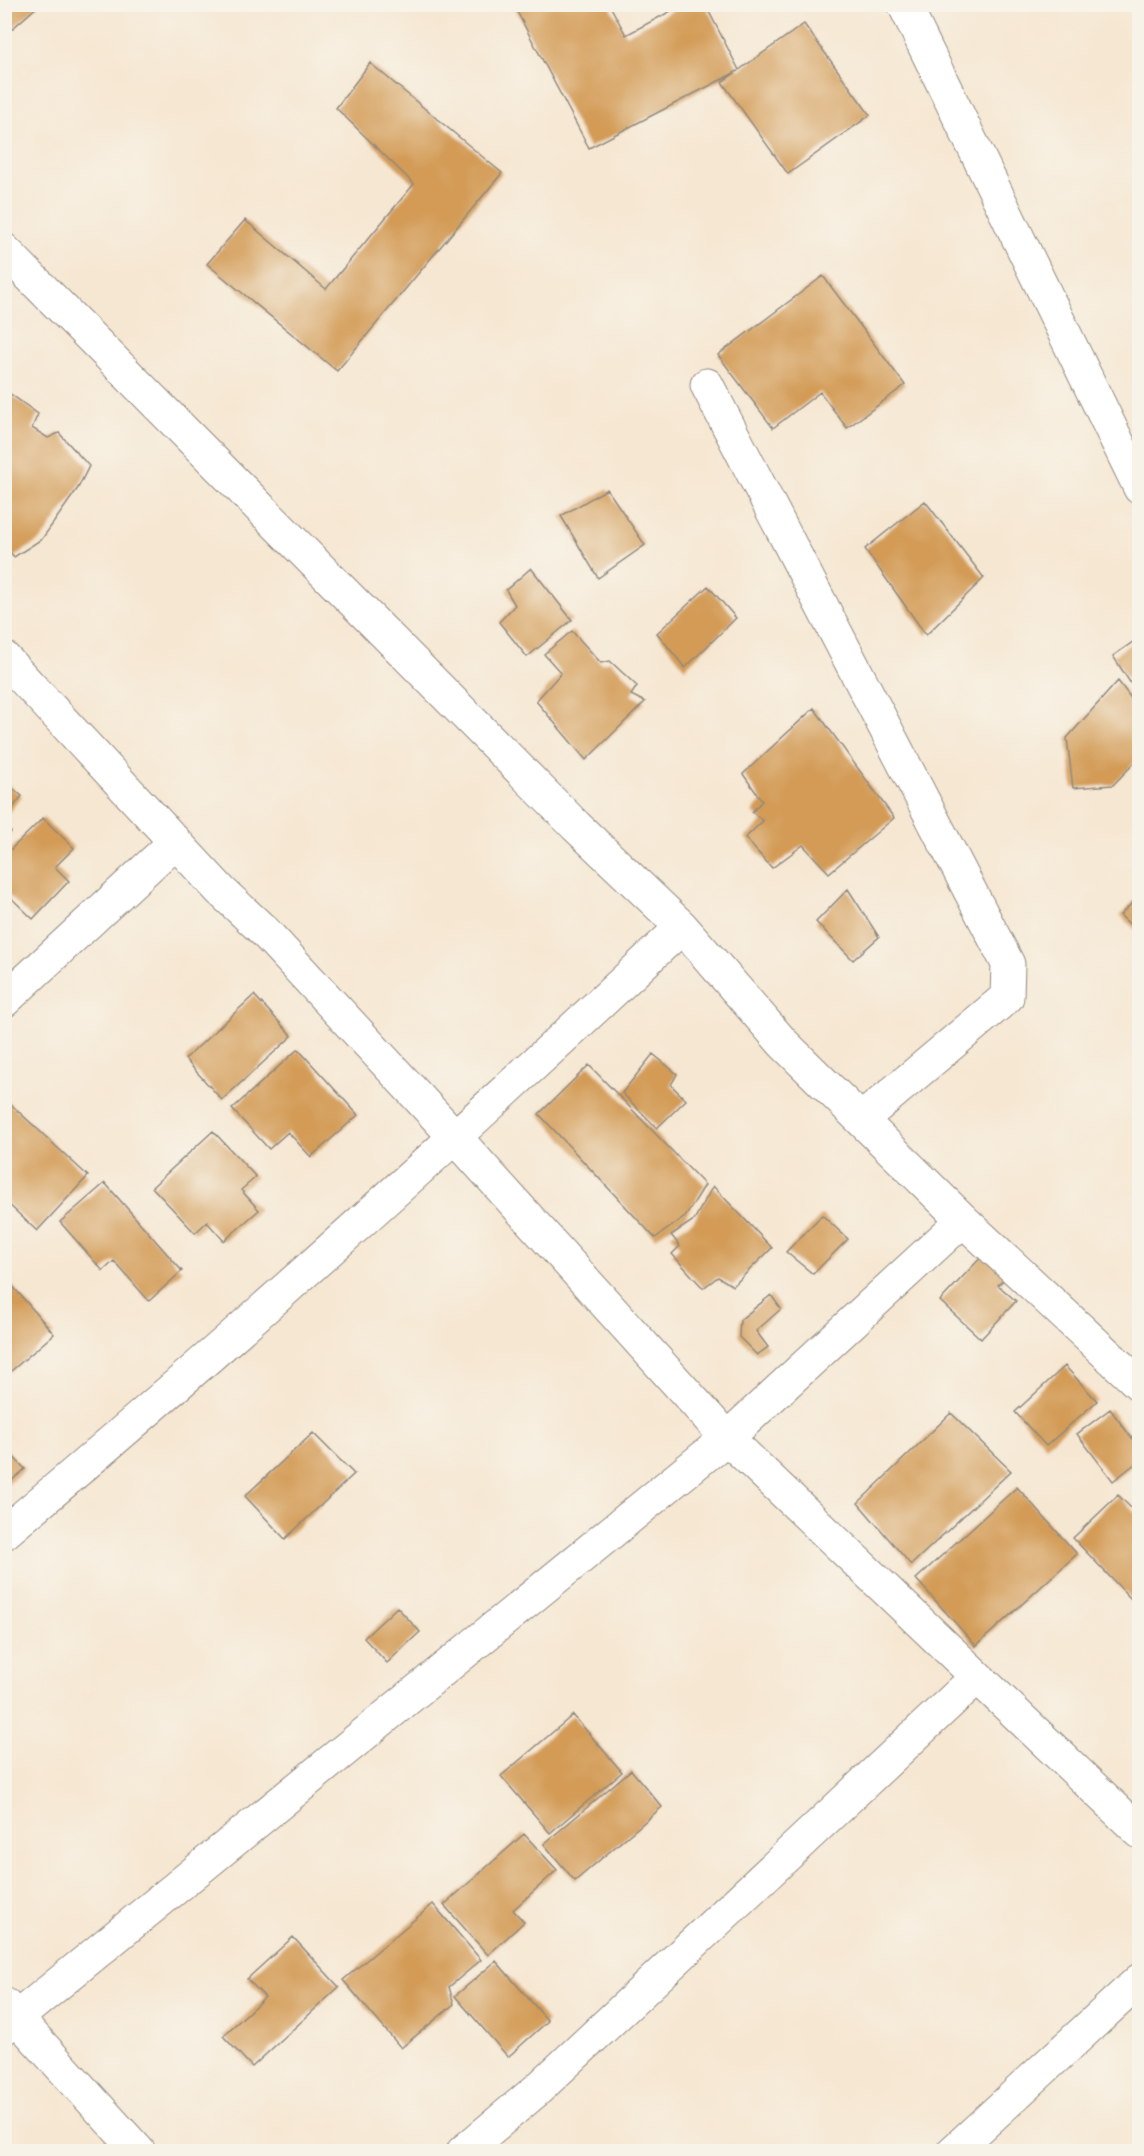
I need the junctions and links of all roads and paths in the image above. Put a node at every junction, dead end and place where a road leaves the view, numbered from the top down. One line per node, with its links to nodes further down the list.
1 (904, 4): 4 (street)
2 (4, 250): 7 (street)
3 (707, 385): 9 (street)
4 (1140, 488)
5 (4, 658): 6 (street)
6 (175, 842): 8 (street); 10 (street)
7 (682, 927): 9 (street); 10 (street)
8 (4, 1001)
9 (862, 1119): 11 (street)
10 (456, 1138): 13 (street); 14 (street)
11 (963, 1220): 12 (street); 13 (street)
12 (1140, 1385)
13 (727, 1438): 15 (street); 18 (street)
14 (4, 1533)
15 (976, 1678): 16 (street); 20 (street)
16 (1140, 1832)
17 (1140, 1980): 21 (street)
18 (8, 2016): 19 (street)
19 (139, 2151)
20 (463, 2151)
21 (953, 2151)

